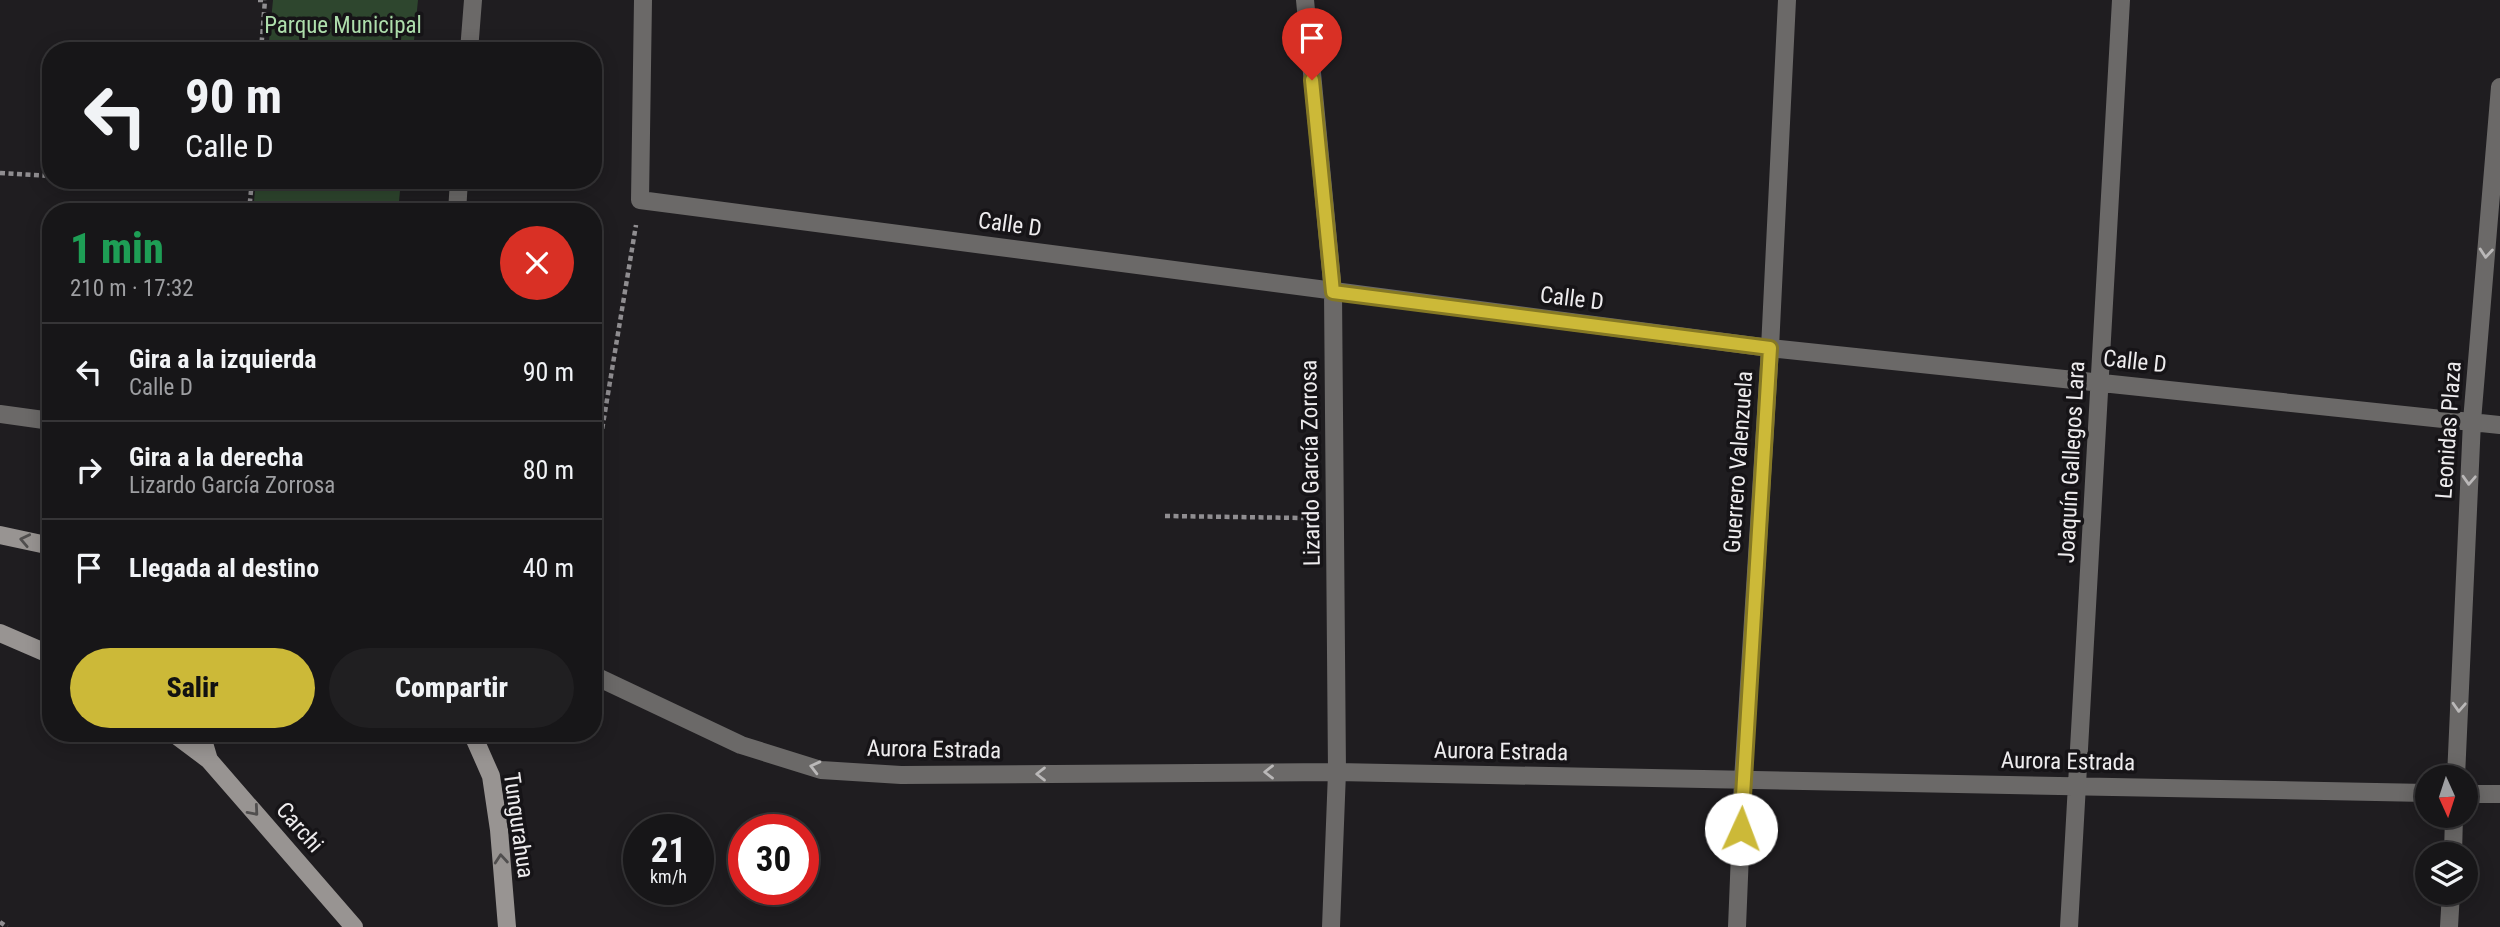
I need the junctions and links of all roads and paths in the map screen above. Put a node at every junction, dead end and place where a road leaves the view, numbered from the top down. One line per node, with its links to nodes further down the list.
1 (258, 0): 2 (path)
2 (265, 0): 8 (path)
3 (473, 0): 9 (street)
4 (643, 0): 13 (street)
5 (1305, 0): 14 (street, Lizardo García Zorrosa)
6 (1787, 0): 15 (street, Guerrero Valenzuela)
7 (2121, 0): 16 (street, Joaquín Gallegos Lara)
8 (262, 42)
9 (470, 42)
10 (2500, 88): 19 (street, Leonidas Plaza, one-way to 19)
11 (0, 173): 12 (path)
12 (42, 175)
13 (640, 200): 14 (street, Calle D); 21 (path)
14 (1333, 292): 15 (street, Calle D); 23 (street, Lizardo García Zorrosa)
15 (1770, 348): 16 (street, Calle D); 35 (street, Guerrero Valenzuela)
16 (2100, 382): 19 (street, Calle D); 36 (street, Joaquín Gallegos Lara)
17 (0, 414): 18 (street)
18 (42, 420)
19 (2472, 422): 20 (street, Calle D); 33 (street, Leonidas Plaza, one-way to 33)
20 (2500, 425)
21 (602, 430)
22 (1165, 516): 23 (path)
23 (1335, 519): 34 (street, Lizardo García Zorrosa)
24 (0, 535): 25 (main road, one-way to 24)
25 (42, 544)
26 (0, 633): 27 (main road)
27 (42, 651)
28 (602, 679): 34 (street, Aurora Estrada, one-way to 28)
29 (185, 742): 32 (main road)
30 (204, 742): 32 (main road)
31 (476, 742): 44 (main road, Tungurahua, one-way to 31)
32 (209, 760): 43 (main road, Carchi, one-way to 43)
33 (2457, 765)
34 (1337, 772): 35 (street, Aurora Estrada); 45 (street, Lizardo García Zorrosa)
35 (1743, 780): 36 (street, Aurora Estrada); 46 (street, Guerrero Valenzuela)
36 (2077, 786): 37 (street, Aurora Estrada); 47 (street, Joaquín Gallegos Lara)
37 (2415, 793)
38 (2478, 794): 39 (street)
39 (2500, 794)
40 (2450, 905): 48 (street)
41 (0, 922): 42 (path)
42 (7, 927)
43 (354, 927)
44 (507, 927)
45 (1331, 927)
46 (1737, 927)
47 (2069, 927)
48 (2449, 927)

